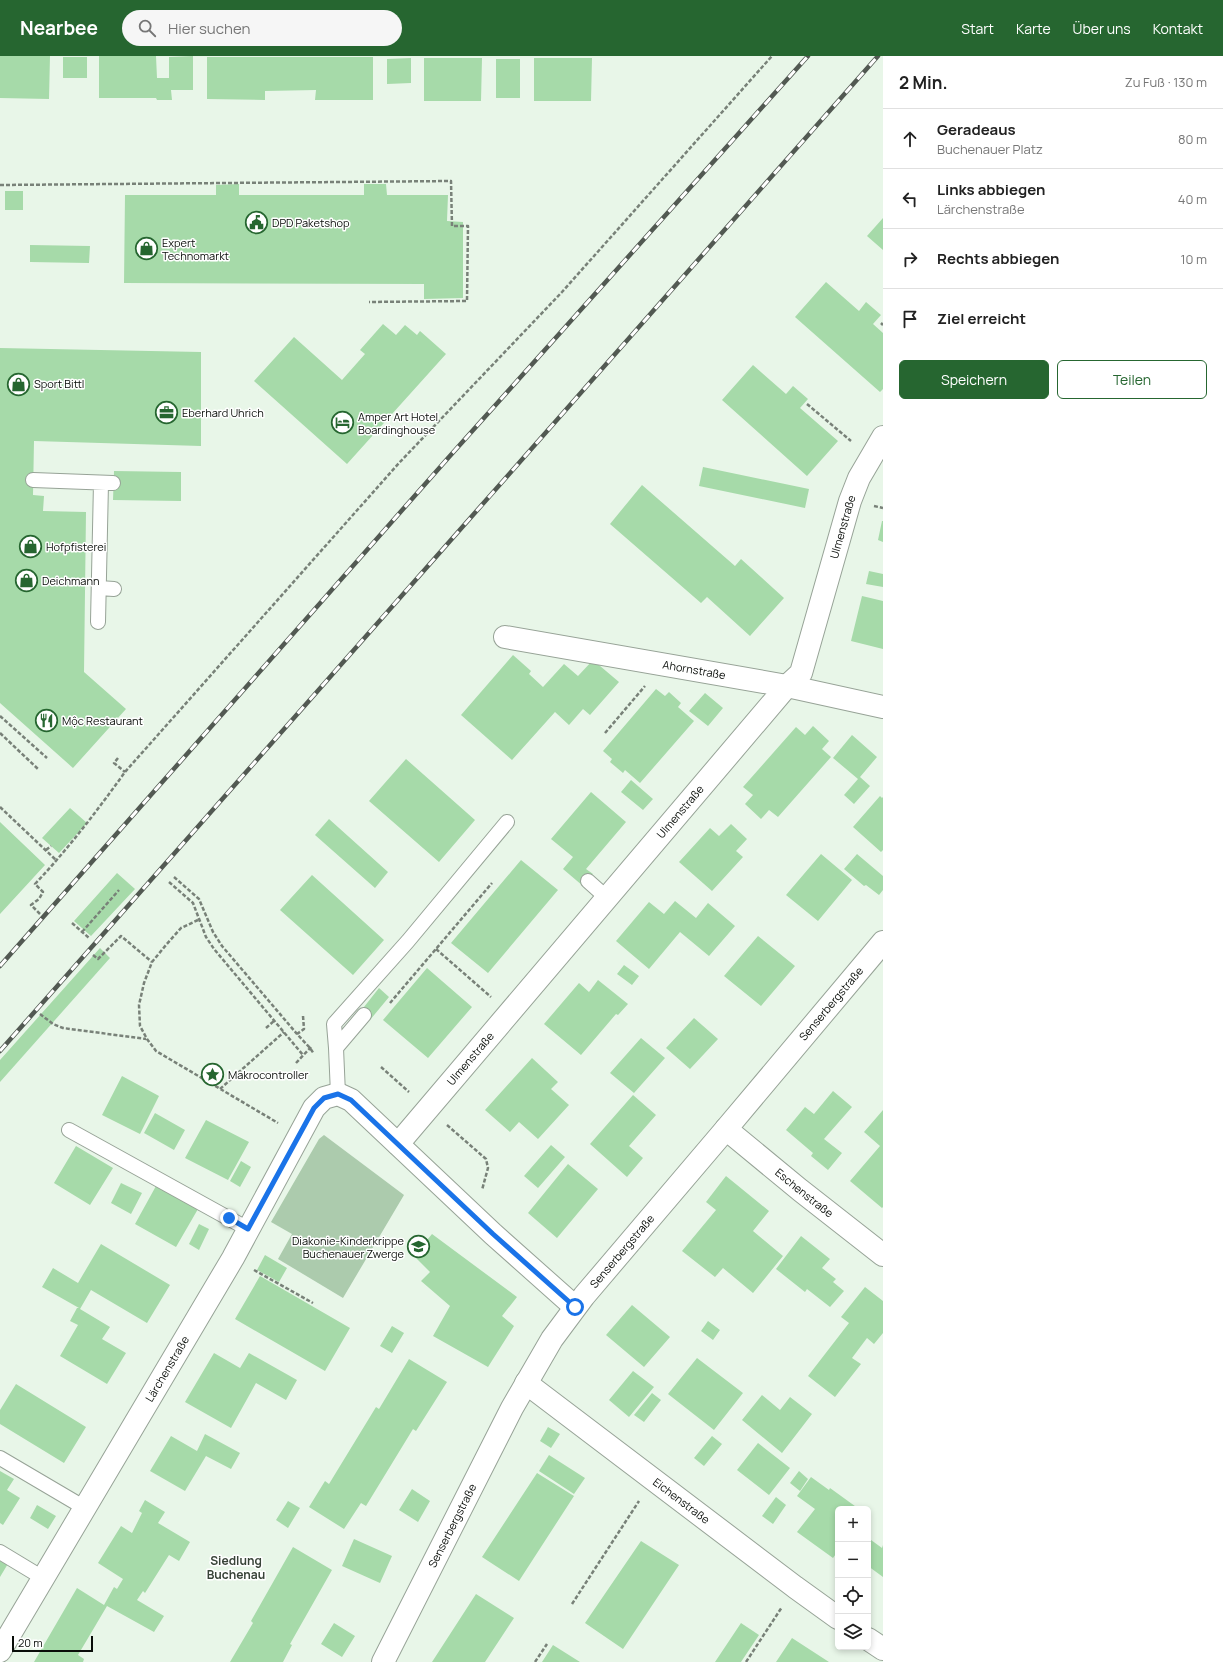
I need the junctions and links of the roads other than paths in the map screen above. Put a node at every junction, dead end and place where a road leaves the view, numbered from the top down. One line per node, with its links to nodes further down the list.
1 (883, 437): 7 (street, Ulmenstraße)
2 (33, 480): 3 (lane)
3 (99, 588): 4 (lane); 5 (lane)
4 (114, 589)
5 (98, 622)
6 (505, 637): 7 (street, Ahornstraße)
7 (787, 686): 8 (street, Ahornstraße); 11 (street, Ulmenstraße)
8 (883, 707)
9 (507, 822): 14 (lane)
10 (588, 881): 11 (lane)
11 (607, 898): 18 (street, Ulmenstraße)
12 (883, 942): 16 (street, Senserbergstraße)
13 (364, 1015): 14 (lane)
14 (336, 1048): 15 (lane)
15 (338, 1094): 18 (street); 19 (street, Lärchenstraße)
16 (726, 1129): 20 (street, Eschenstraße); 21 (street, Senserbergstraße)
17 (69, 1130): 19 (lane)
18 (398, 1144): 21 (street)
19 (248, 1229): 24 (street, Lärchenstraße)
20 (883, 1255)
21 (575, 1307): 22 (street, Senserbergstraße)
22 (526, 1383): 27 (street, Eichenstraße); 31 (street, Senserbergstraße)
23 (0, 1458): 24 (lane)
24 (85, 1508): 26 (street, Lärchenstraße)
25 (0, 1552): 26 (lane)
26 (44, 1578): 30 (street, Lärchenstraße)
27 (835, 1616)
28 (871, 1641): 29 (street)
29 (883, 1650)
30 (0, 1651)
31 (383, 1662)

